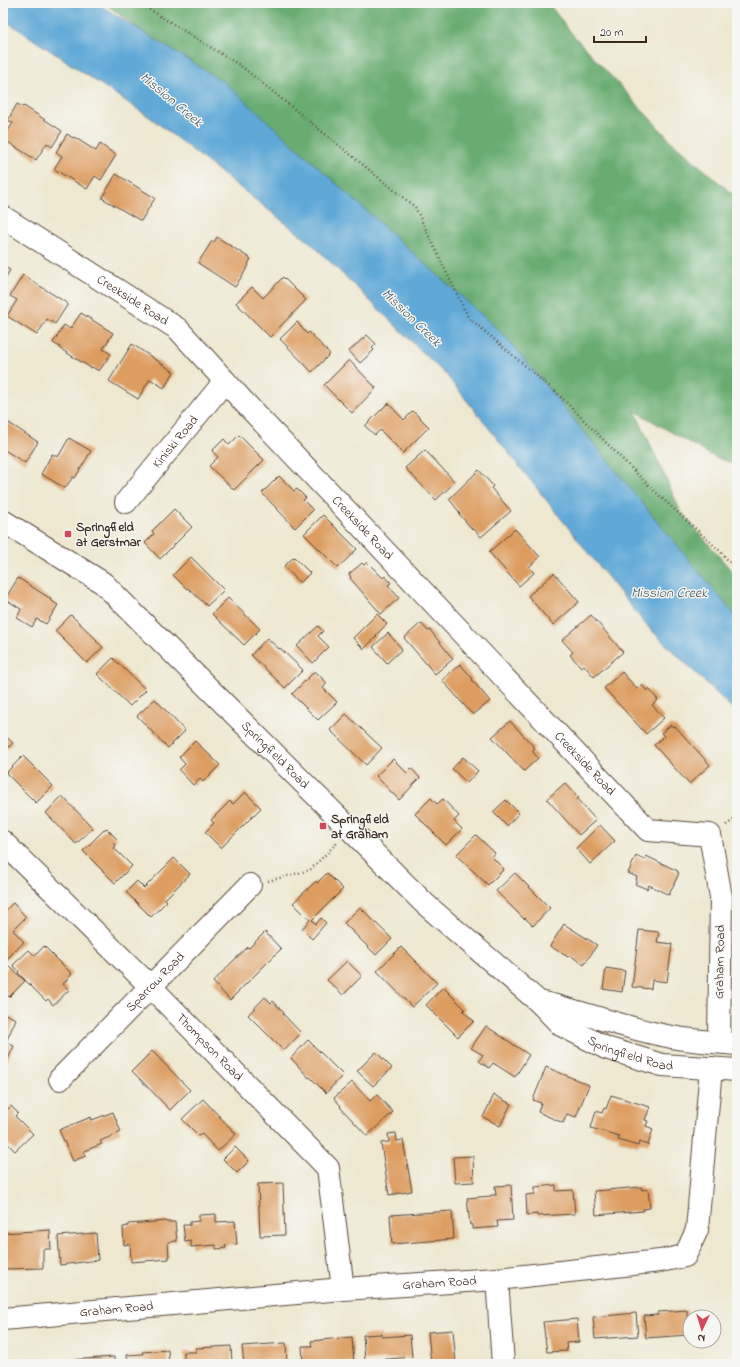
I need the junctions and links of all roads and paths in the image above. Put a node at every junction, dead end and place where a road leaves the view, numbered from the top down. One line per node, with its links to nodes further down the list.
1 (139, 3): 6 (path)
2 (3, 217): 3 (street, Creekside Road)
3 (225, 381): 4 (street, Kiniski Road); 8 (street, Creekside Road)
4 (126, 502)
5 (3, 521): 7 (street, Springfield Road)
6 (737, 571)
7 (350, 830): 10 (path); 12 (street, Springfield Road)
8 (710, 835): 13 (street, Graham Road)
9 (3, 842): 11 (street, Thompson Road)
10 (250, 885): 11 (street, Sparrow Road)
11 (151, 987): 16 (street, Sparrow Road); 18 (street, Thompson Road)
12 (539, 1002): 13 (street, Springfield Road); 14 (street, Springfield Road)
13 (728, 1043)
14 (711, 1068): 15 (street, Springfield Road); 17 (street, Graham Road)
15 (737, 1070)
16 (60, 1079)
17 (497, 1279): 18 (street, Graham Road); 20 (street)
18 (343, 1289): 19 (street, Graham Road)
19 (3, 1320)
20 (503, 1364)

